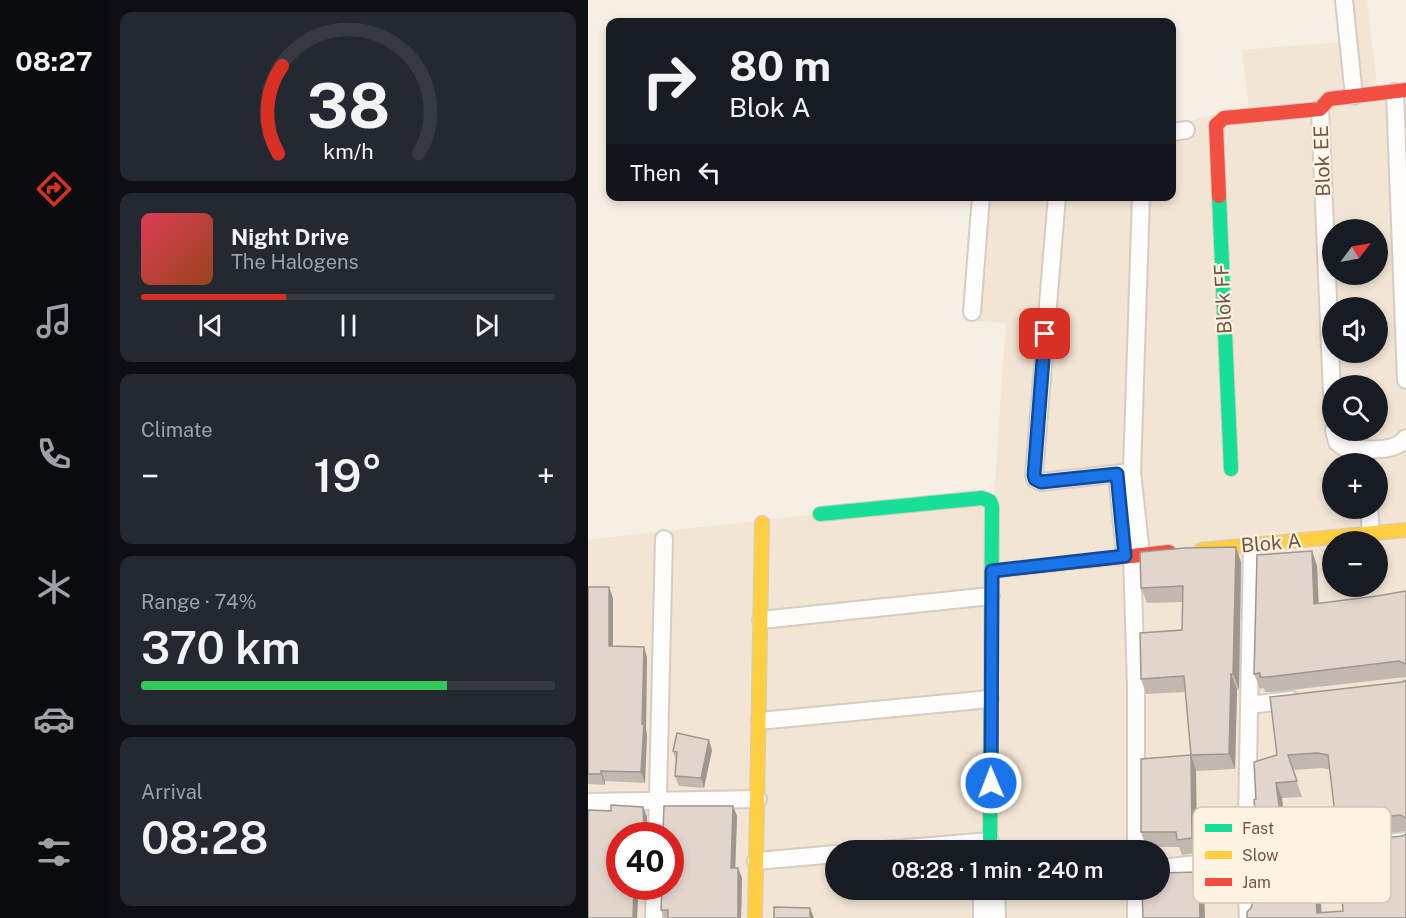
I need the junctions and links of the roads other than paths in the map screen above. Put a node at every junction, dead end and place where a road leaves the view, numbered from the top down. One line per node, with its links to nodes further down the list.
1 (1344, 0): 3 (street)
2 (1400, 91): 3 (street); 10 (street)
3 (1354, 96): 4 (street)
4 (1320, 109): 9 (street, Blok EE); 15 (street, Blok FF)
5 (981, 201): 8 (street)
6 (1057, 201): 16 (street)
7 (1141, 201): 16 (street)
8 (972, 312)
9 (1331, 375)
10 (1406, 380)
11 (1405, 439): 14 (street)
12 (1339, 441): 13 (street)
13 (1357, 453)
14 (1373, 453)
15 (1231, 470)
16 (1125, 473): 24 (street)
17 (820, 514): 25 (street)
18 (762, 523): 27 (street)
19 (1406, 530): 20 (street, Blok A)
20 (1388, 532)
21 (664, 539): 33 (street)
22 (1322, 539): 23 (street, Blok A)
23 (1252, 546): 24 (street, Blok A); 30 (street)
24 (1132, 555): 25 (street, Blok A); 38 (street)
25 (992, 571): 26 (street)
26 (991, 597): 27 (street); 28 (street)
27 (761, 620): 31 (street)
28 (990, 699): 31 (street); 37 (street)
29 (1305, 699): 30 (street)
30 (1249, 705): 35 (street)
31 (760, 721): 32 (street)
32 (758, 799): 33 (street); 42 (street)
33 (658, 800): 34 (street); 36 (street)
34 (588, 802)
35 (1248, 807)
36 (657, 822)
37 (991, 840)
38 (1137, 840)
39 (1406, 840): 40 (street)
40 (1391, 842)
41 (825, 855): 42 (street)
42 (756, 861): 51 (street)
43 (1193, 865): 44 (street)
44 (1170, 867)
45 (655, 900): 50 (street)
46 (982, 900): 52 (street)
47 (996, 900): 53 (street)
48 (1136, 900): 54 (street)
49 (1247, 903): 55 (street)
50 (654, 918)
51 (755, 918)
52 (982, 918)
53 (997, 918)
54 (1136, 918)
55 (1248, 918)

